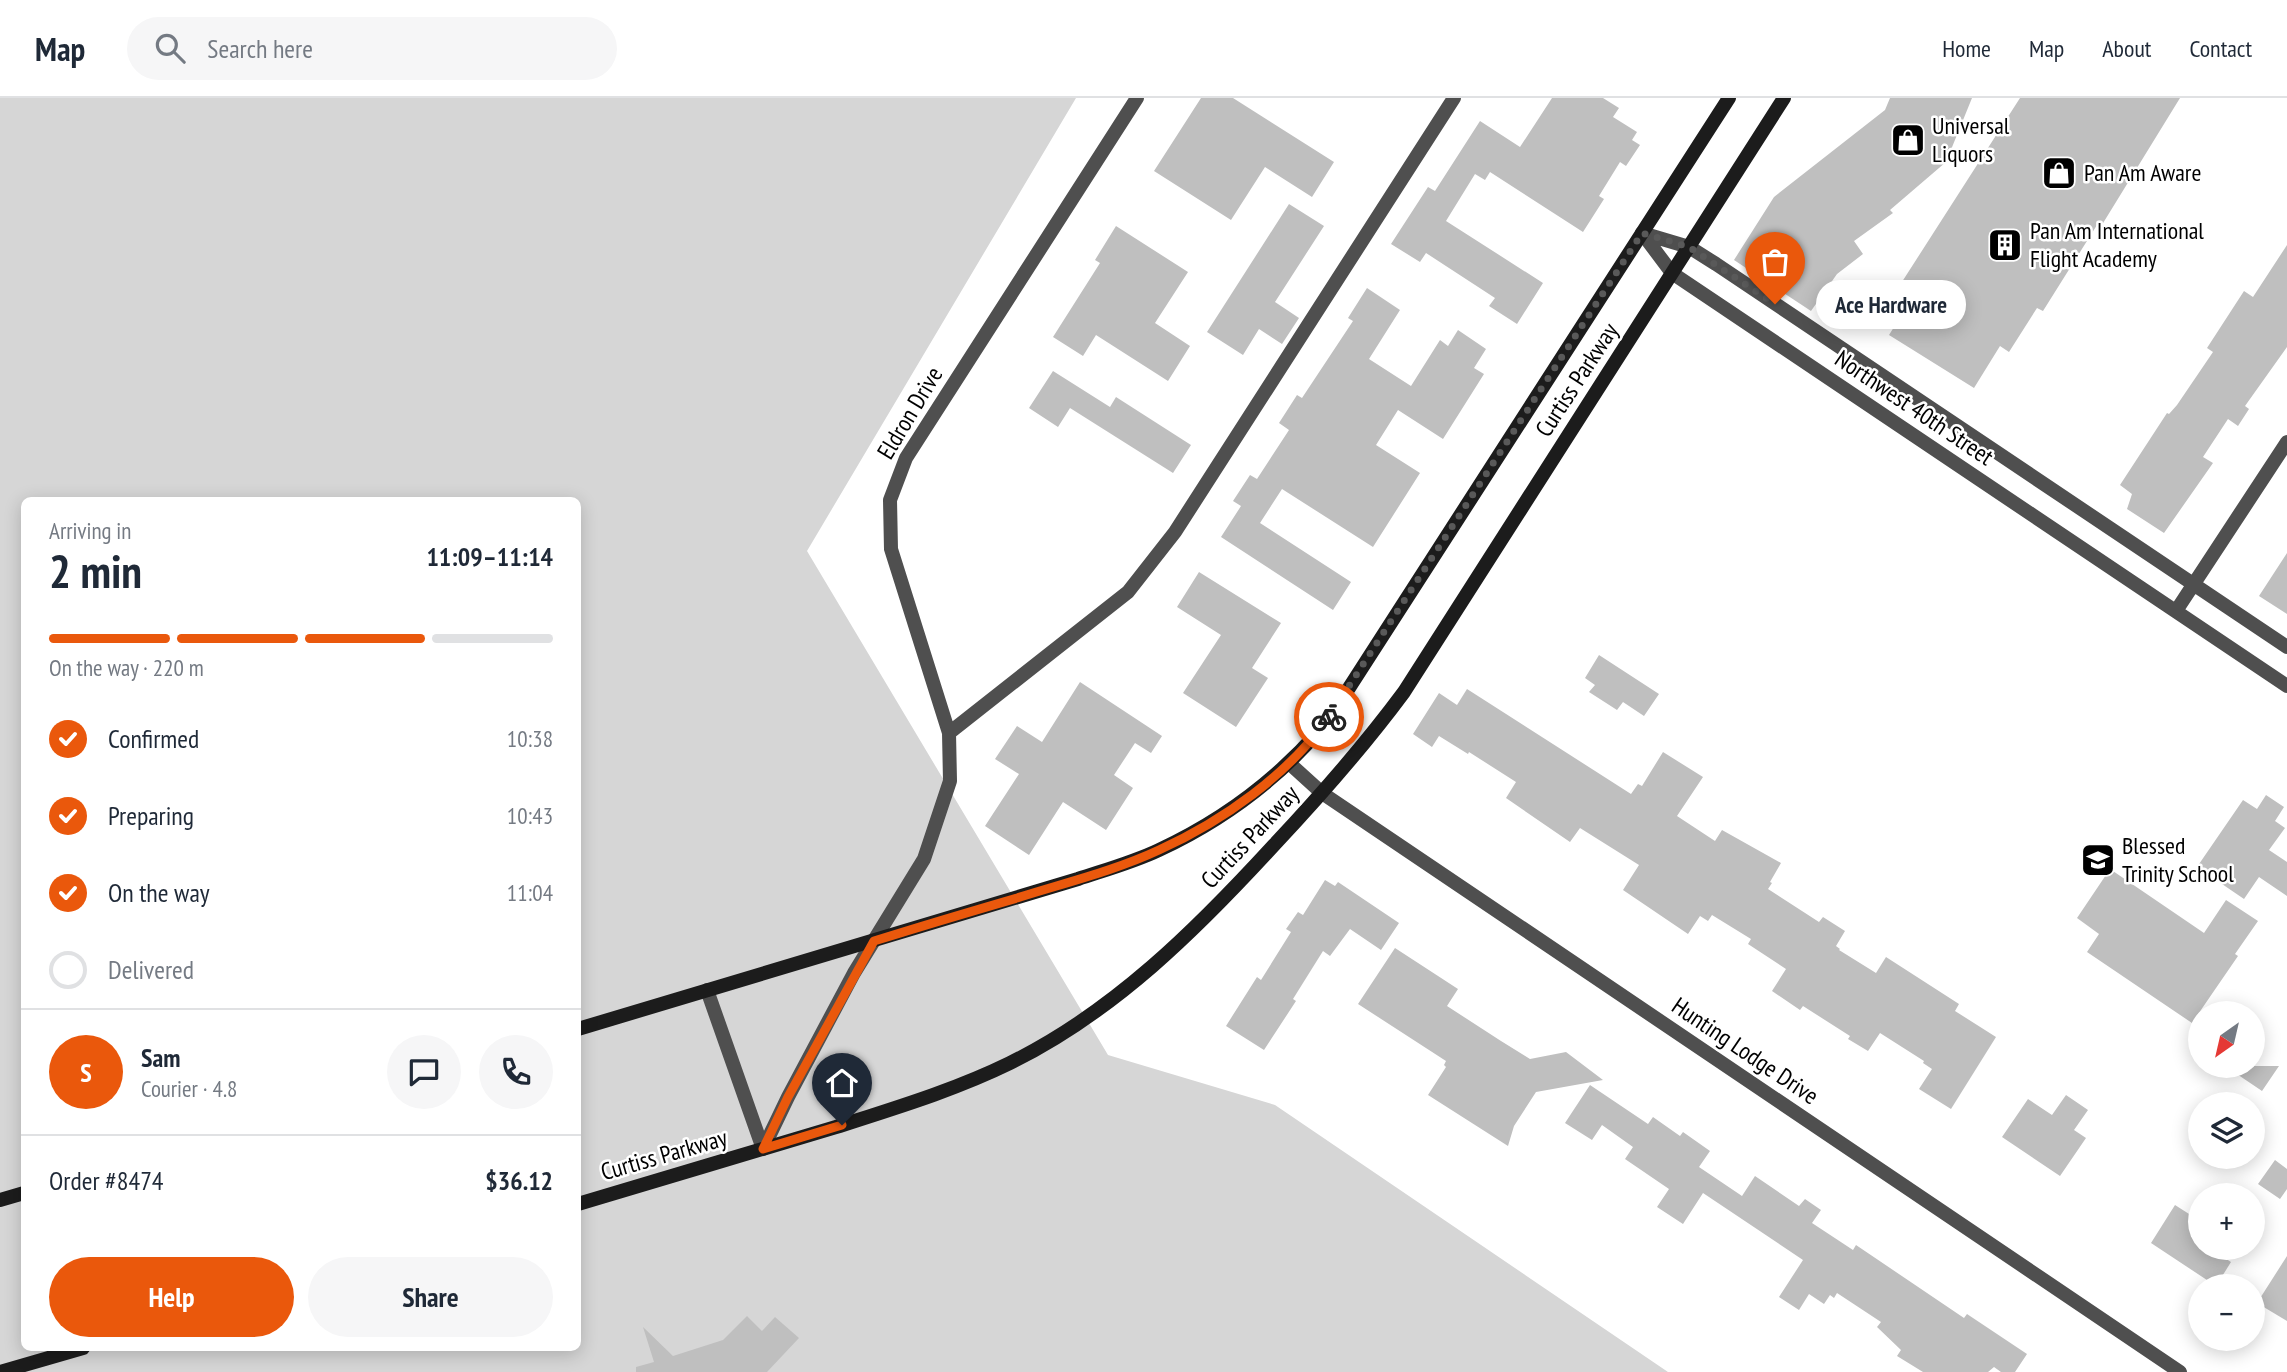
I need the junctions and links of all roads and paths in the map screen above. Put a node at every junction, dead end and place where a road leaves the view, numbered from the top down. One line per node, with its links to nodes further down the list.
1 (1137, 98): 13 (street, Eldron Drive)
2 (1454, 98): 13 (street)
3 (1729, 98): 5 (main road, Curtiss Parkway)
4 (1784, 98): 6 (main road, Curtiss Parkway)
5 (1642, 233): 6 (street, Northwest 40th Street); 7 (street, Northwest 40th Street); 14 (main road, Curtiss Parkway)
6 (1689, 247): 7 (main road, Curtiss Parkway); 9 (street, Northwest 40th Street)
7 (1672, 273): 10 (street, Northwest 40th Street); 15 (main road, Curtiss Parkway)
8 (2287, 442): 9 (street)
9 (2194, 584): 10 (street); 11 (street, Northwest 40th Street)
10 (2176, 611): 12 (street, Northwest 40th Street)
11 (2287, 647)
12 (2287, 686)
13 (948, 733): 16 (street, Eldron Drive)
14 (1289, 763): 15 (street, Hunting Lodge Drive); 16 (main road, Curtiss Parkway)
15 (1322, 793): 19 (main road, Curtiss Parkway); 25 (street, Hunting Lodge Drive)
16 (874, 941): 17 (main road, Curtiss Parkway); 19 (street, Eldron Drive)
17 (707, 990): 18 (main road, Curtiss Parkway); 19 (street)
18 (581, 1028)
19 (763, 1149): 22 (main road, Curtiss Parkway)
20 (21, 1194): 21 (main road)
21 (0, 1200)
22 (581, 1203)
23 (73, 1351): 24 (main road)
24 (0, 1372)
25 (2180, 1372)

